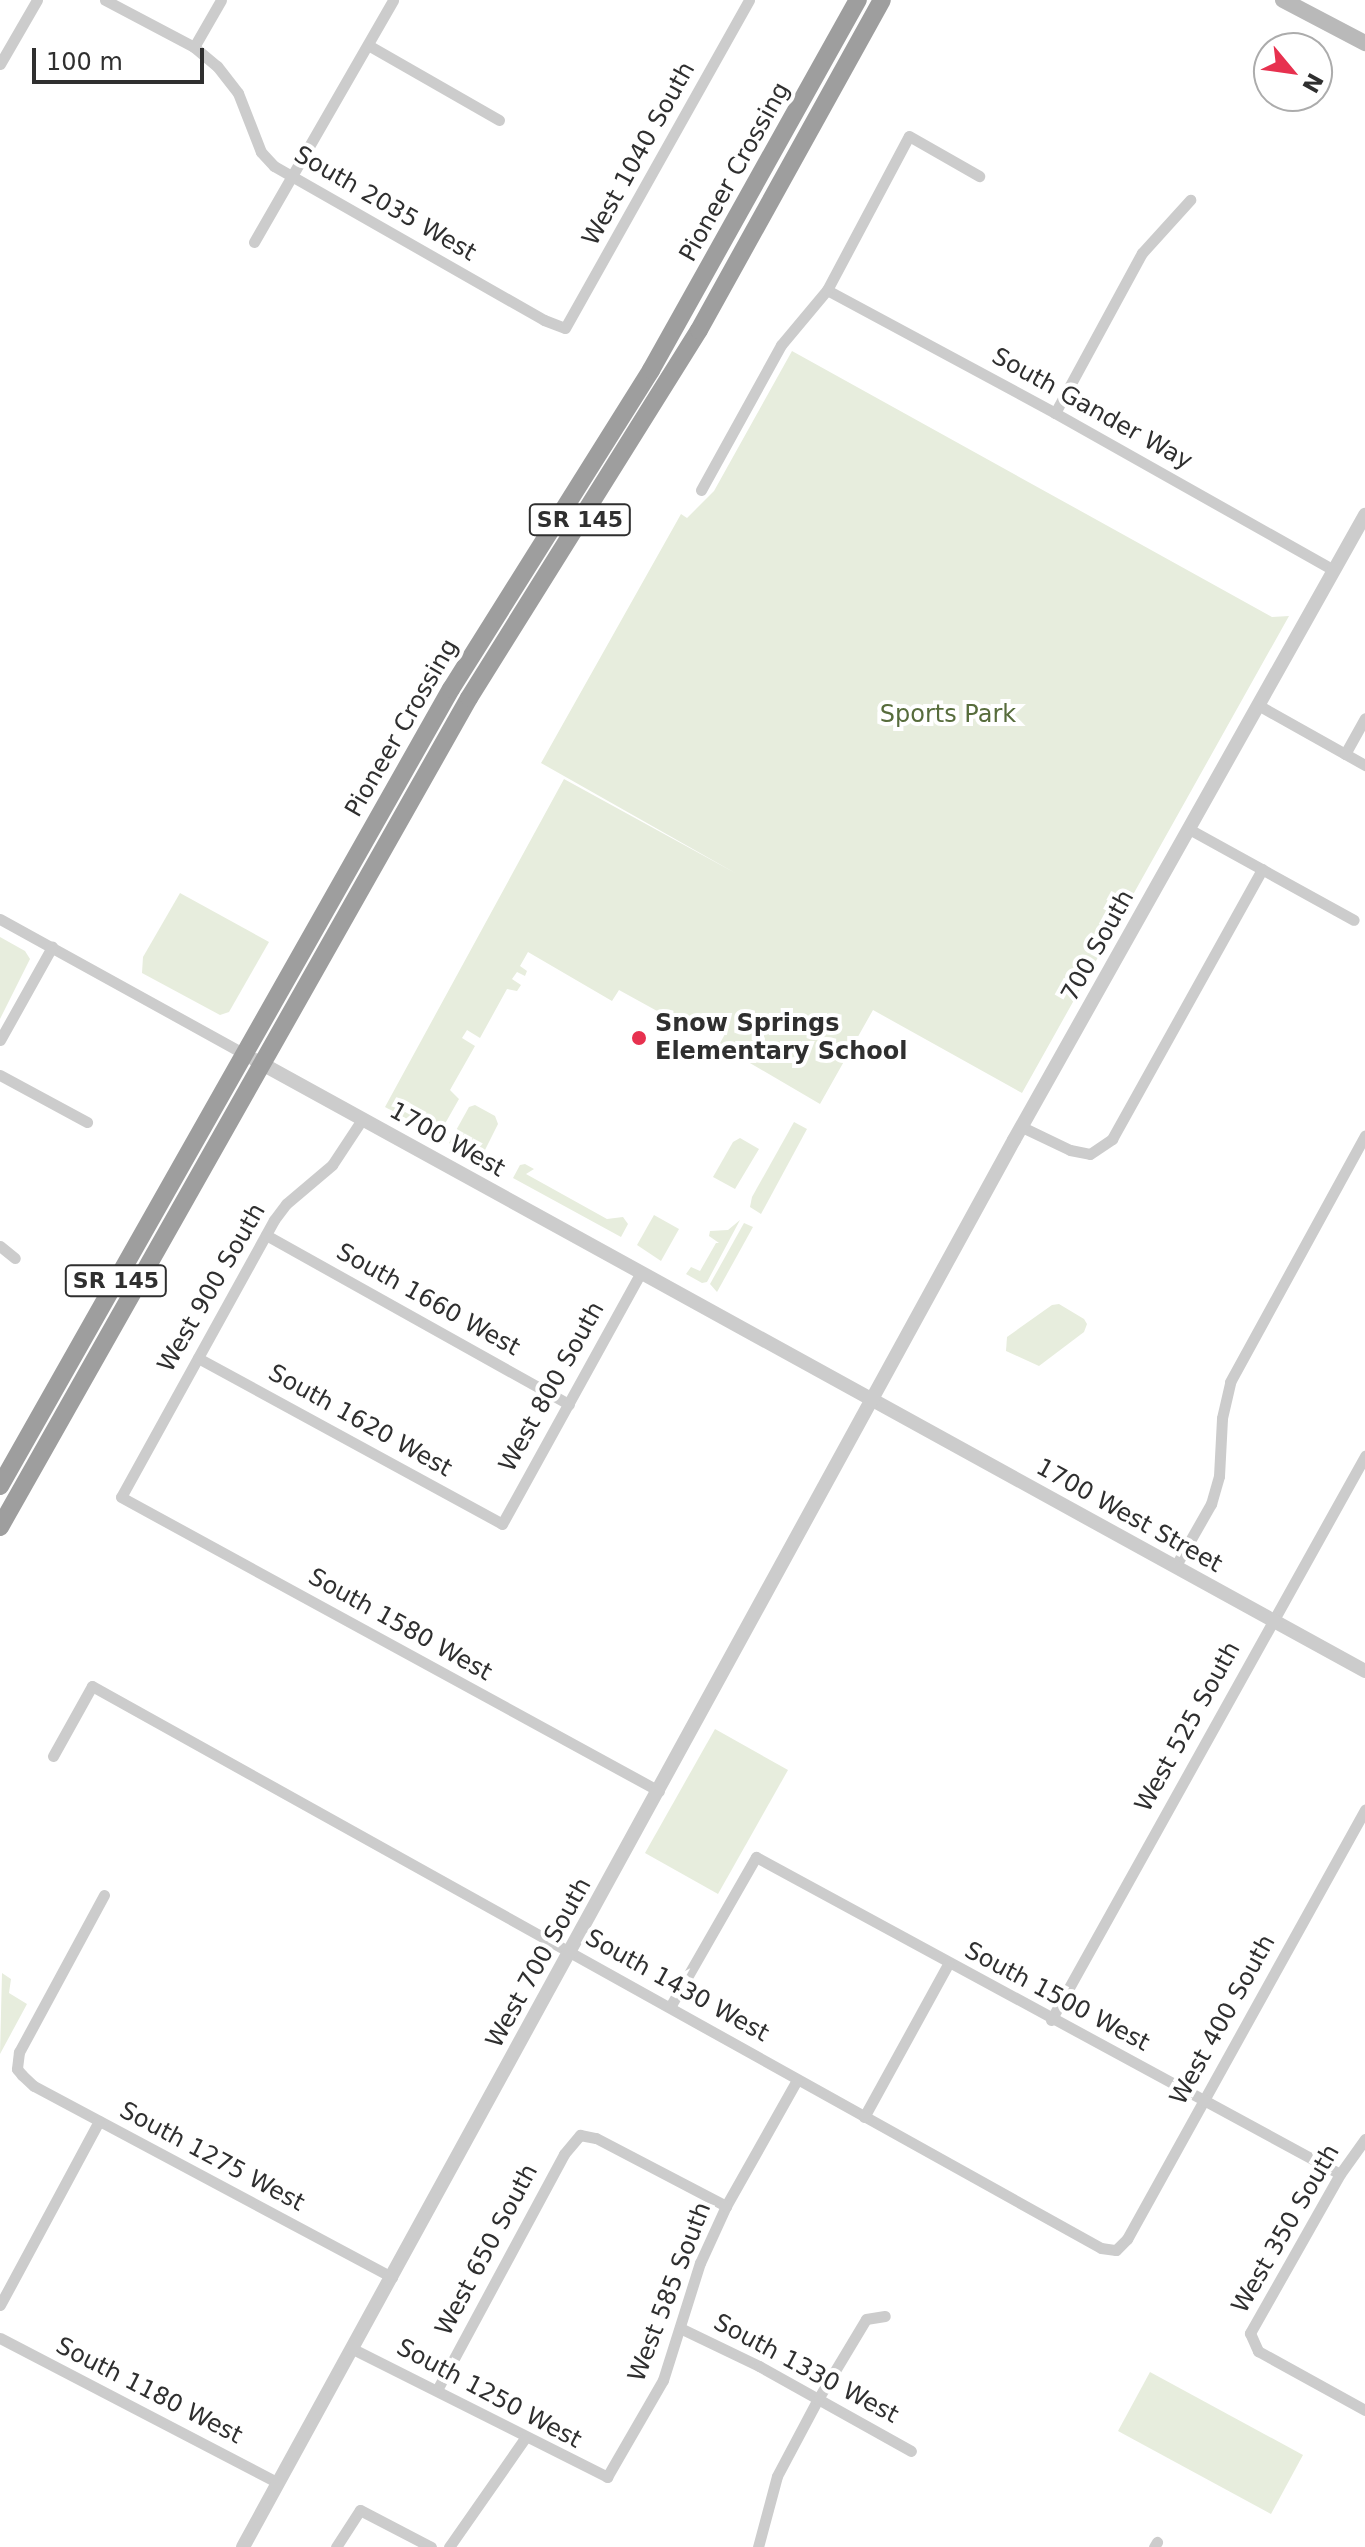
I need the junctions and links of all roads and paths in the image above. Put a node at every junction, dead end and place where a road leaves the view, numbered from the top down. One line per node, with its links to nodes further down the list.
1 (37, 0): 12 (street)
2 (105, 0): 11 (street, South 2035 West)
3 (221, 0): 11 (street)
4 (393, 0): 10 (street)
5 (749, 0): 19 (street, West 1040 South)
6 (858, 0): 34 (highway, Pioneer Crossing / SR 145)
7 (882, 0): 35 (highway, Pioneer Crossing / SR 145)
8 (1283, 0): 9 (main road)
9 (1365, 43)
10 (368, 45): 13 (street); 15 (street)
11 (194, 47): 15 (street, South 2035 West)
12 (0, 64)
13 (499, 120)
14 (979, 176): 18 (street)
15 (292, 177): 17 (street); 19 (street, South 2035 West)
16 (1190, 200): 20 (street)
17 (254, 242)
18 (827, 290): 20 (street, South Gander Way); 21 (street)
19 (565, 328)
20 (1055, 413): 23 (street, South Gander Way)
21 (701, 490)
22 (1365, 515): 23 (street, 700 South)
23 (1334, 570): 24 (street, 700 South)
24 (1258, 705): 26 (street); 28 (street, 700 South)
25 (1365, 718): 26 (street)
26 (1345, 754): 27 (street)
27 (1365, 765)
28 (1189, 829): 29 (street); 39 (street, 700 South)
29 (1262, 869): 31 (street); 39 (street)
30 (0, 919): 32 (street, 1700 West)
31 (1354, 920)
32 (52, 947): 33 (street); 34 (street, 1700 West)
33 (0, 1040)
34 (245, 1054): 35 (street, 1700 West); 49 (highway, Pioneer Crossing / SR 145)
35 (262, 1065): 37 (street, 1700 West); 52 (highway, SR 145)
36 (0, 1075): 38 (street)
37 (363, 1118): 41 (street, West 900 South); 44 (street, 1700 West)
38 (87, 1122)
39 (1022, 1127): 46 (street, 700 South)
40 (1365, 1135): 53 (street)
41 (266, 1235): 45 (street, West 900 South); 47 (street, South 1660 West)
42 (0, 1246): 43 (street)
43 (15, 1258)
44 (641, 1272): 46 (street, 1700 West); 47 (street, West 800 South)
45 (198, 1358): 50 (street, West 900 South); 51 (street, South 1620 West)
46 (872, 1399): 53 (street, 1700 West Street); 57 (street, West 700 South)
47 (569, 1404): 51 (street, West 800 South)
48 (1365, 1456): 54 (street, West 525 South)
49 (0, 1486)
50 (121, 1497): 57 (street, South 1580 West)
51 (502, 1524)
52 (0, 1527)
53 (1175, 1567): 54 (street, 1700 West Street)
54 (1273, 1620): 55 (street, 1700 West Street); 63 (street, West 525 South)
55 (1365, 1671)
56 (53, 1756): 60 (street, South 1430 West)
57 (659, 1791): 60 (street, West 700 South)
58 (1365, 1809): 65 (street, West 400 South)
59 (104, 1895): 67 (street, South 1275 West)
60 (570, 1951): 62 (street, South 1430 West); 72 (street, West 700 South)
61 (948, 1964): 62 (street, South 1500 West); 63 (street, South 1500 West); 66 (street)
62 (670, 2007): 64 (street, South 1430 West)
63 (1051, 2020): 65 (street, South 1500 West)
64 (797, 2080): 66 (street, South 1430 West); 70 (street, West 585 South)
65 (1204, 2099): 69 (street, South 1500 West); 71 (street, West 400 South)
66 (864, 2117): 71 (street, South 1430 West)
67 (99, 2121): 72 (street, South 1275 West); 73 (street)
68 (1365, 2139): 69 (street, West 350 South)
69 (1340, 2174): 80 (street, West 350 South)
70 (726, 2206): 75 (street, West 585 South); 78 (street, West 650 South)
71 (1116, 2250)
72 (392, 2277): 77 (street, West 700 South)
73 (0, 2305)
74 (885, 2316): 79 (street)
75 (680, 2328): 79 (street, South 1330 West); 83 (street, West 585 South)
76 (0, 2338): 84 (street, South 1180 West)
77 (351, 2348): 78 (street, South 1250 West); 84 (street, West 700 South)
78 (437, 2390): 81 (street, South 1250 West)
79 (818, 2399): 82 (street, South 1330 West); 89 (street)
80 (1365, 2410)
81 (525, 2438): 83 (street, South 1250 West); 88 (street)
82 (911, 2451)
83 (607, 2477)
84 (277, 2482): 85 (street, West 700 South)
85 (243, 2547)
86 (336, 2547): 87 (street)
87 (431, 2547)
88 (449, 2547)
89 (758, 2547)

